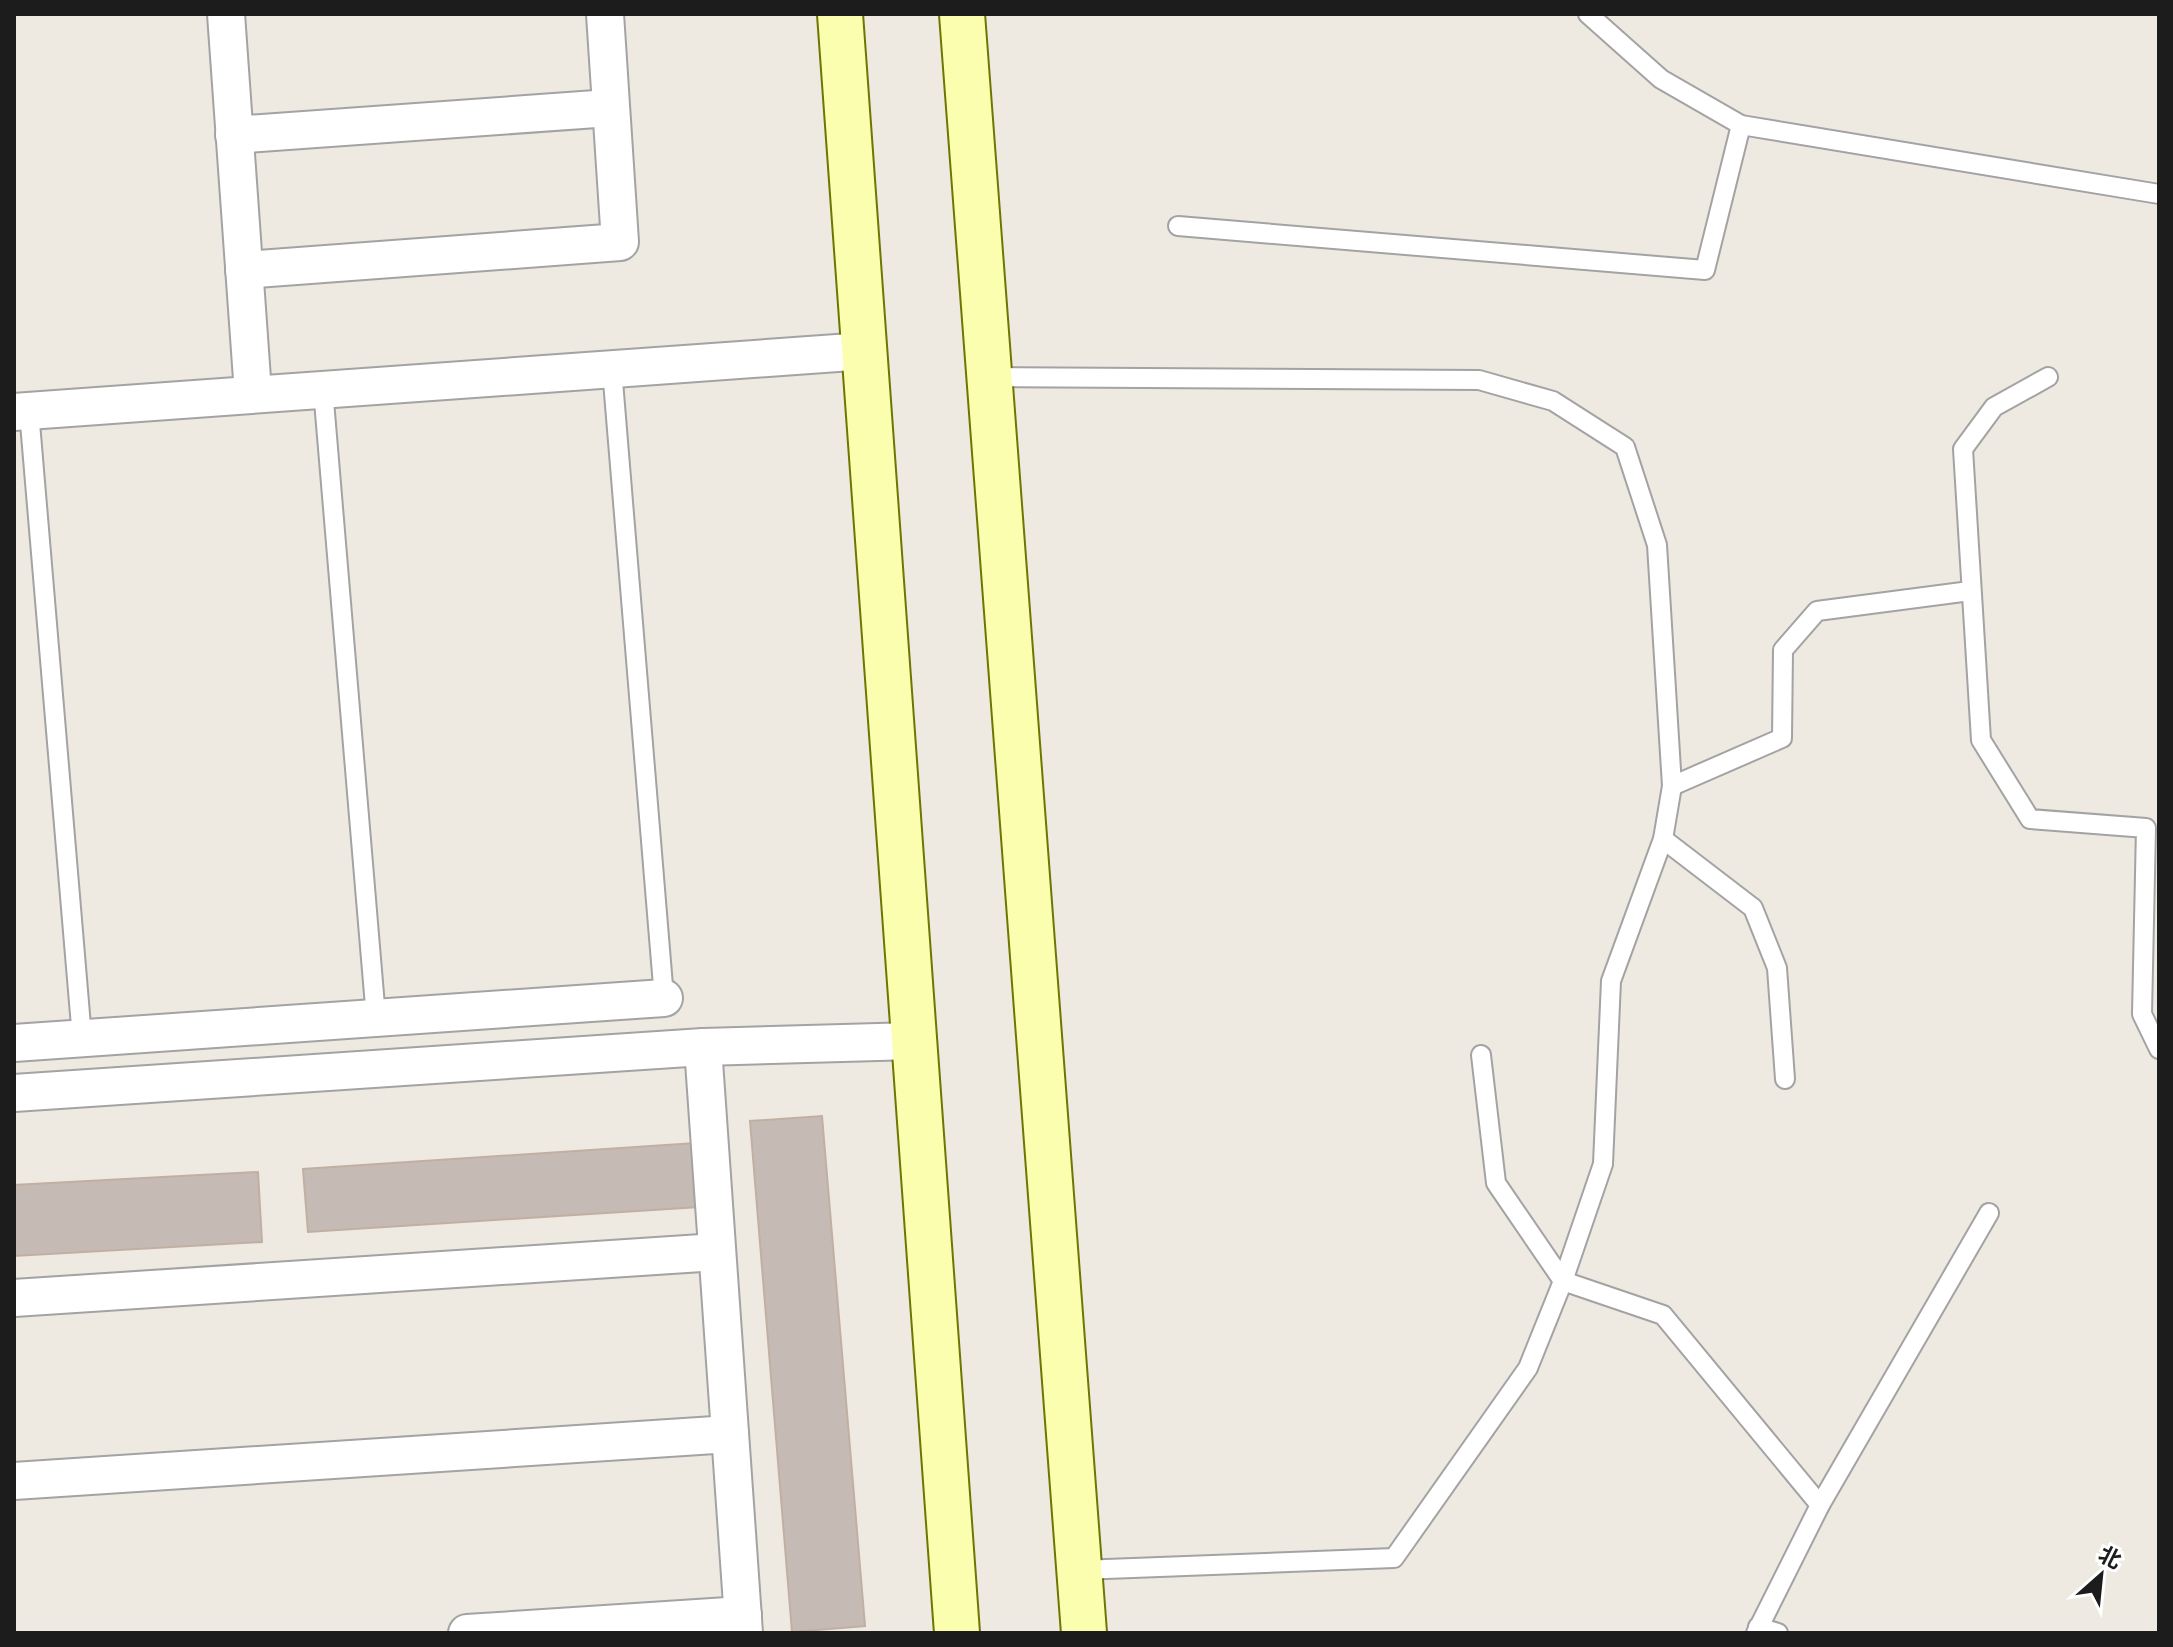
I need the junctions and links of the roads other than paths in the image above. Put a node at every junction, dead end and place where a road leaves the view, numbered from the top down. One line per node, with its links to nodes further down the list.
1 (226, 14): 8 (street)
2 (605, 14): 6 (street)
3 (840, 14): 12 (main road)
4 (962, 14): 14 (main road)
5 (1588, 14): 7 (lane)
6 (610, 108): 8 (street); 11 (street)
7 (1741, 125): 9 (lane); 10 (lane)
8 (234, 135): 11 (street)
9 (2159, 194)
10 (1178, 226)
11 (244, 270): 17 (street)
12 (865, 351): 13 (street); 25 (main road)
13 (612, 369): 16 (street); 22 (lane)
14 (990, 377): 20 (lane); 39 (main road)
15 (2048, 377): 19 (lane)
16 (323, 389): 17 (street); 23 (lane)
17 (253, 393): 18 (street)
18 (22, 411): 24 (lane)
19 (1970, 591): 20 (lane); 28 (lane)
20 (1672, 786): 21 (lane)
21 (1663, 839): 30 (lane); 34 (lane)
22 (664, 998): 23 (street)
23 (376, 1018): 24 (street)
24 (82, 1038): 26 (street)
25 (914, 1041): 27 (street); 43 (main road)
26 (14, 1043)
27 (703, 1047): 31 (street); 33 (street)
28 (2159, 1049)
29 (1481, 1055): 34 (lane)
30 (1785, 1079)
31 (14, 1093)
32 (1989, 1213): 38 (lane)
33 (717, 1252): 35 (street); 36 (street)
34 (1563, 1281): 38 (lane); 39 (lane)
35 (14, 1298)
36 (730, 1434): 37 (street); 40 (street)
37 (14, 1481)
38 (1820, 1505): 41 (lane)
39 (1080, 1570): 44 (main road)
40 (744, 1624): 42 (street)
41 (1757, 1630): 45 (lane)
42 (467, 1633)
43 (957, 1633)
44 (1084, 1633)
45 (1778, 1633)

